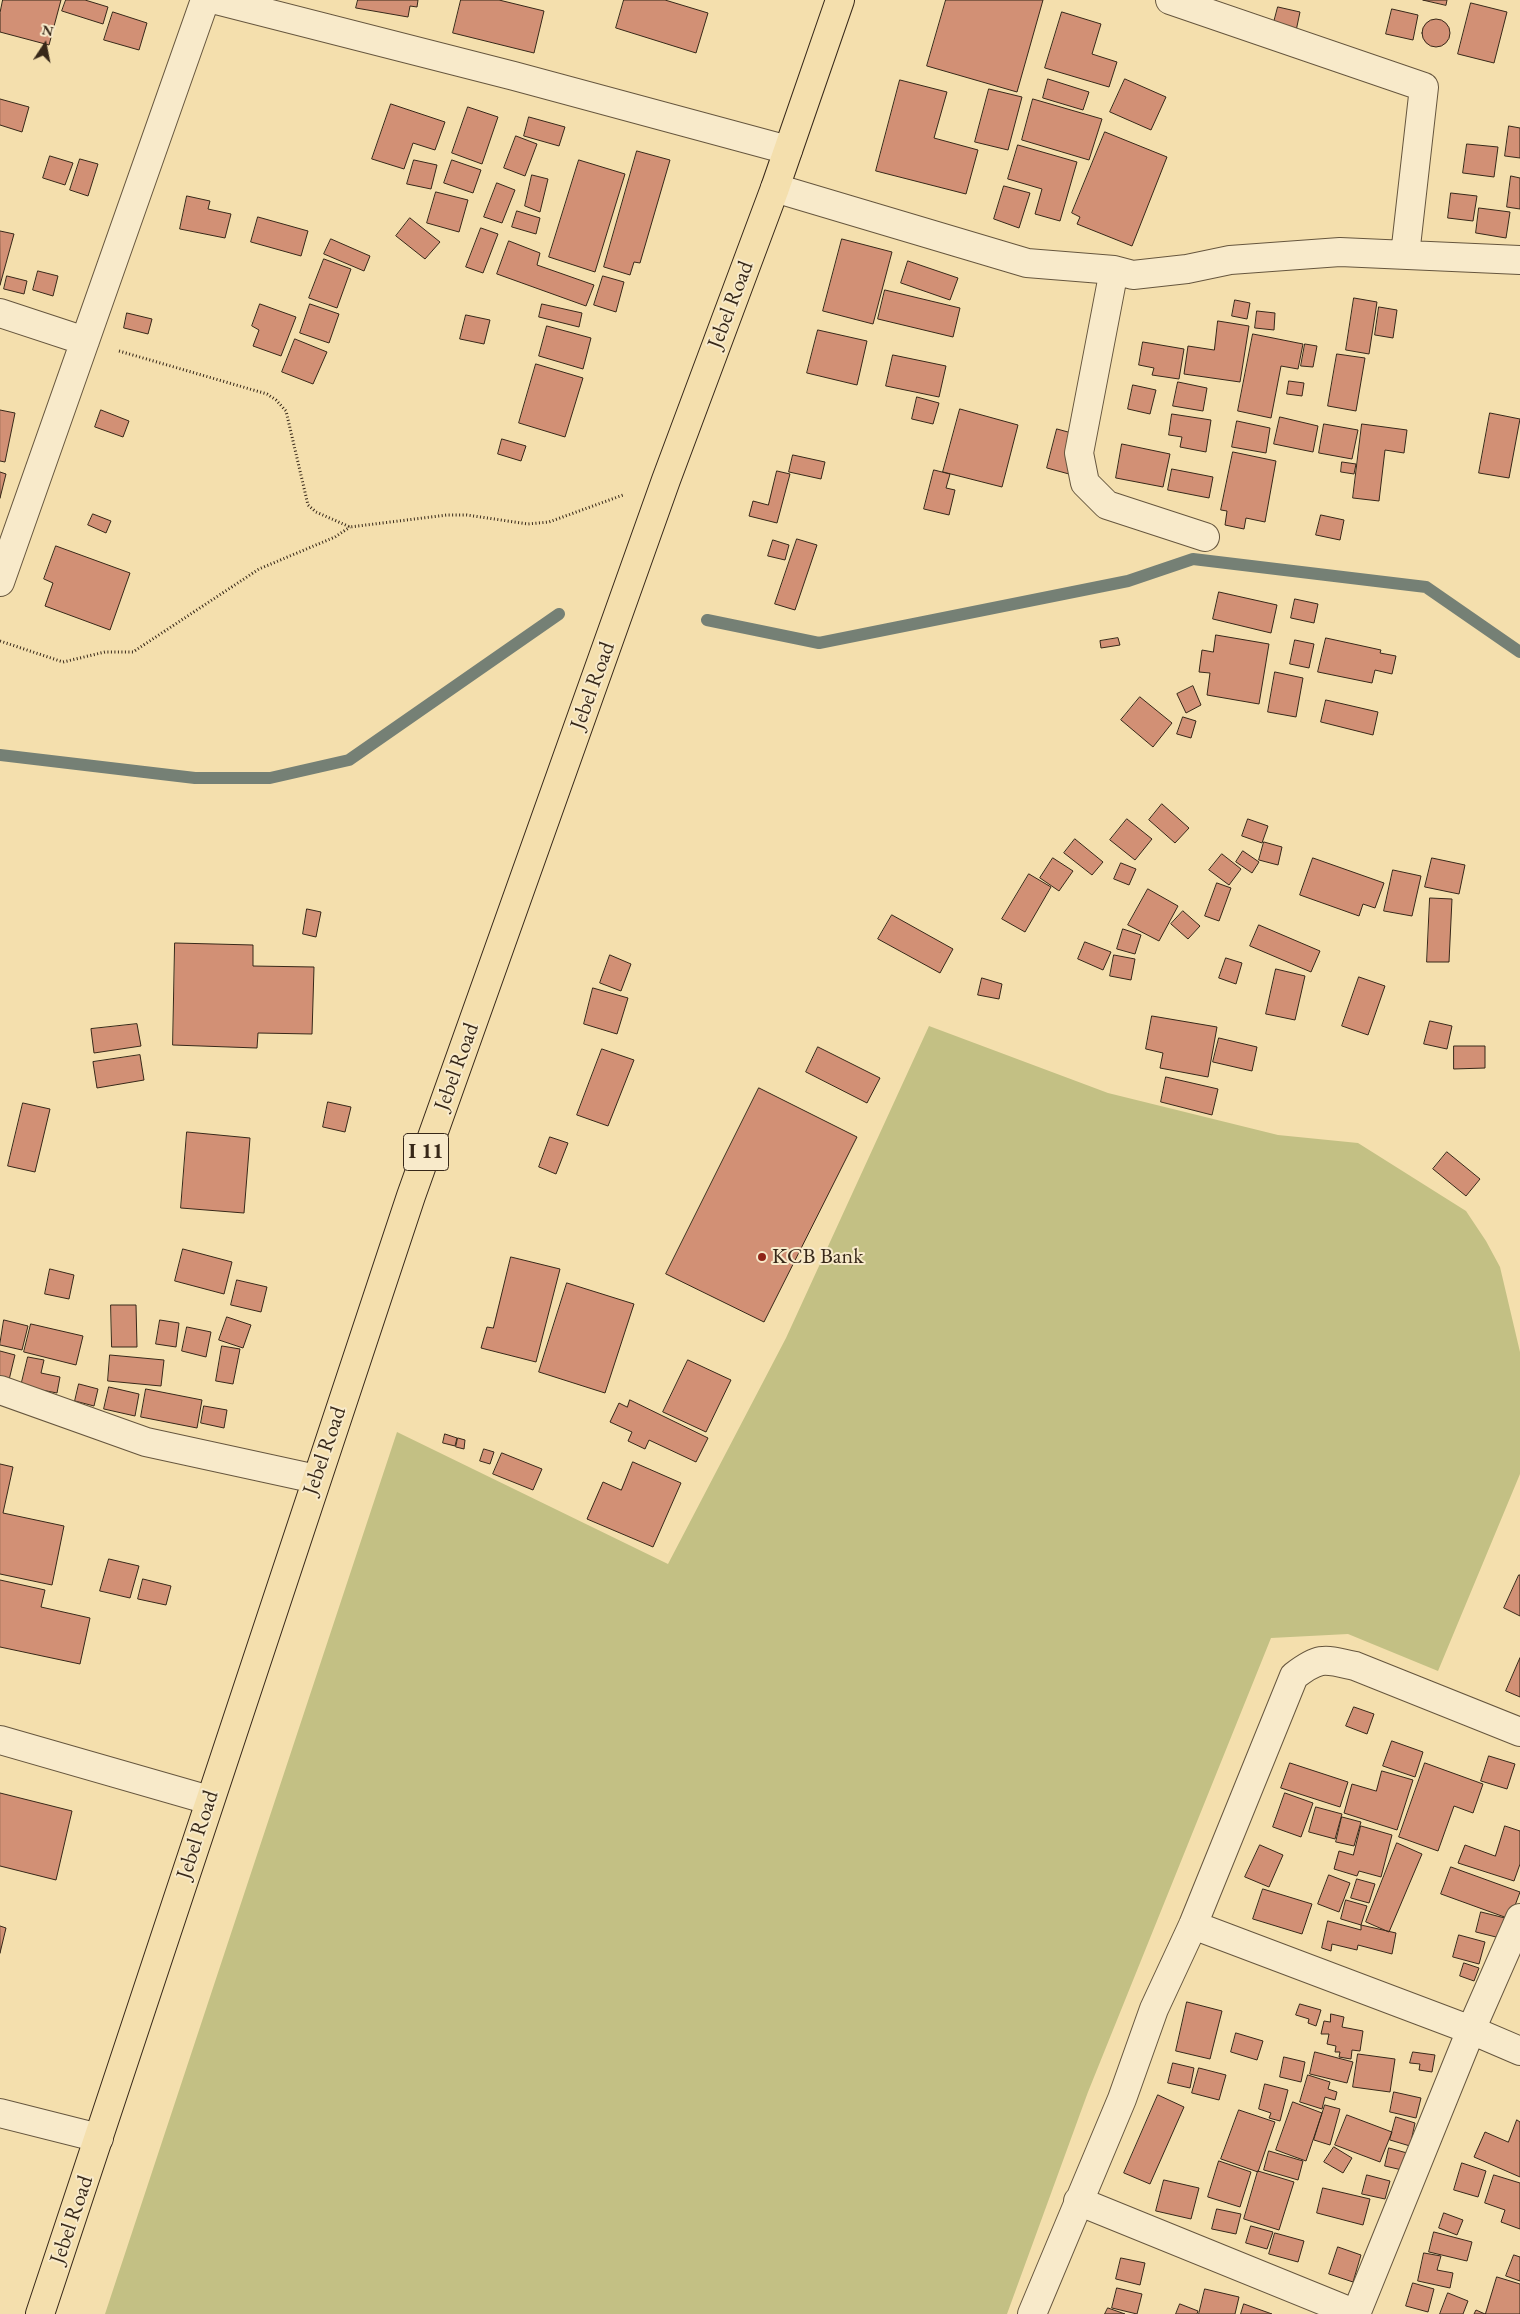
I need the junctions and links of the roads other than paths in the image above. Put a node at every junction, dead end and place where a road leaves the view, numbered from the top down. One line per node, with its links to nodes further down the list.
1 (205, 0): 11 (street)
2 (216, 0): 5 (street)
3 (840, 0): 5 (main road, Jebel Road / I 11)
4 (1170, 0): 7 (street)
5 (788, 150): 6 (main road, Jebel Road / I 11)
6 (775, 188): 9 (street); 15 (main road, Jebel Road / I 11)
7 (1405, 255): 8 (street); 9 (street)
8 (1520, 260)
9 (1114, 270): 12 (street)
10 (0, 313): 11 (street)
11 (85, 340): 13 (street)
12 (1205, 537)
13 (0, 582)
14 (0, 1390): 15 (street)
15 (316, 1479): 18 (main road, Jebel Road / I 11)
16 (1520, 1732): 20 (street)
17 (0, 1740): 18 (street)
18 (209, 1800): 24 (main road, Jebel Road / I 11)
19 (1520, 1918): 21 (street)
20 (1193, 1925): 21 (street); 25 (street)
21 (1471, 2030): 22 (street); 25 (street)
22 (1520, 2051)
23 (0, 2112): 24 (street)
24 (99, 2138): 26 (main road, Jebel Road / I 11)
25 (1078, 2201): 27 (street)
26 (40, 2314)
27 (1032, 2314)

